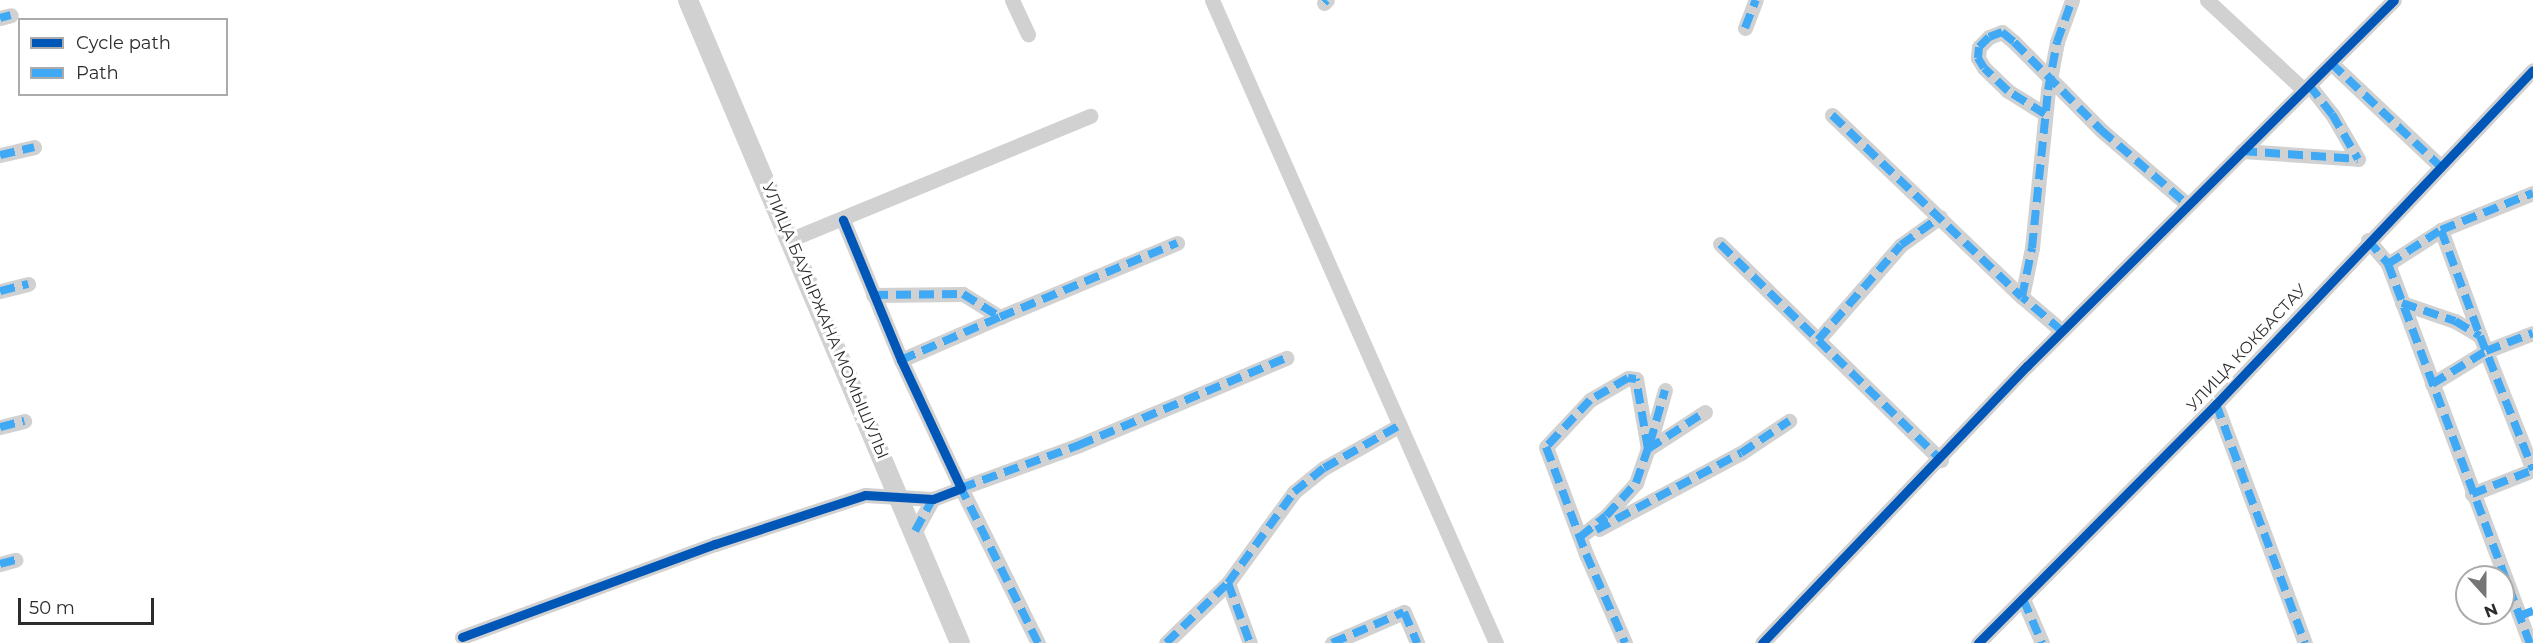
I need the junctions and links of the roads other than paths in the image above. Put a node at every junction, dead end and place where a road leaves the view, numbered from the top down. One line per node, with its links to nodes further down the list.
1 (687, 0): 26 (street, УЛИЦА БАУЫРЖАНА МОМЫШУЛЫ)
2 (1012, 0): 9 (street)
3 (1212, 0): 50 (street)
4 (1756, 0): 8 (street)
5 (2072, 0): 12 (street)
6 (2207, 0): 13 (street)
7 (2394, 0): 10 (street)
8 (1745, 28)
9 (1028, 35)
10 (2331, 63): 13 (street); 20 (street)
11 (2533, 70): 20 (street, УЛИЦА КОКБАСТАУ)
12 (2050, 77): 14 (street); 14 (street); 22 (street)
13 (2306, 87): 18 (street); 18 (street)
14 (2045, 114): 34 (street)
15 (1832, 115): 23 (street)
16 (1090, 116): 24 (street)
17 (34, 147): 19 (street)
18 (2242, 151): 22 (street)
19 (0, 155)
20 (2440, 166): 27 (street, УЛИЦА КОКБАСТАУ)
21 (2533, 193): 25 (street)
22 (2188, 205): 37 (street)
23 (1940, 217): 34 (street); 40 (street)
24 (843, 220): 26 (street); 33 (street)
25 (2441, 230): 30 (street); 39 (street)
26 (789, 240): 57 (street, УЛИЦА БАУЫРЖАНА МОМЫШУЛЫ)
27 (2368, 240): 30 (street); 46 (street, УЛИЦА КОКБАСТАУ)
28 (1177, 243): 36 (street)
29 (1720, 244): 40 (street)
30 (2388, 264): 35 (street)
31 (28, 284): 32 (street)
32 (0, 291)
33 (873, 295): 36 (street); 43 (street)
34 (2022, 297): 37 (street)
35 (2402, 303): 39 (street); 44 (street)
36 (1000, 317): 43 (street)
37 (2062, 331): 53 (street)
38 (2533, 333): 41 (street)
39 (2480, 336): 41 (street)
40 (1818, 340): 53 (street)
41 (2486, 351): 44 (street); 54 (street)
42 (1286, 358): 55 (street)
43 (901, 360): 55 (street)
44 (2432, 384): 56 (street)
45 (1665, 390): 52 (street)
46 (2216, 404): 62 (street, УЛИЦА КОКБАСТАУ); 76 (street)
47 (1705, 412): 52 (street)
48 (24, 421): 51 (street)
49 (1789, 421): 60 (street)
50 (1400, 425): 61 (street); 71 (street)
51 (0, 427)
52 (1648, 449): 60 (street); 60 (street)
53 (1941, 460): 73 (street)
54 (2533, 470): 56 (street)
55 (961, 488): 58 (street); 66 (street)
56 (2472, 494): 63 (street)
57 (902, 497): 58 (street); 59 (street, УЛИЦА БАУЫРЖАНА МОМЫШУЛЫ); 64 (street)
58 (933, 499): 59 (street)
59 (915, 531): 65 (street, УЛИЦА БАУЫРЖАНА МОМЫШУЛЫ)
60 (1580, 537): 72 (street)
61 (1228, 583): 67 (street); 68 (street)
62 (2023, 599): 74 (street, УЛИЦА КОКБАСТАУ); 75 (street)
63 (2526, 614): 77 (street)
64 (462, 637)
65 (960, 643)
66 (1038, 643)
67 (1166, 643)
68 (1250, 643)
69 (1332, 643): 70 (street)
70 (1417, 643)
71 (1496, 643)
72 (1625, 643)
73 (1762, 643)
74 (1978, 643)
75 (2042, 643)
76 (2305, 643)
77 (2530, 643)

